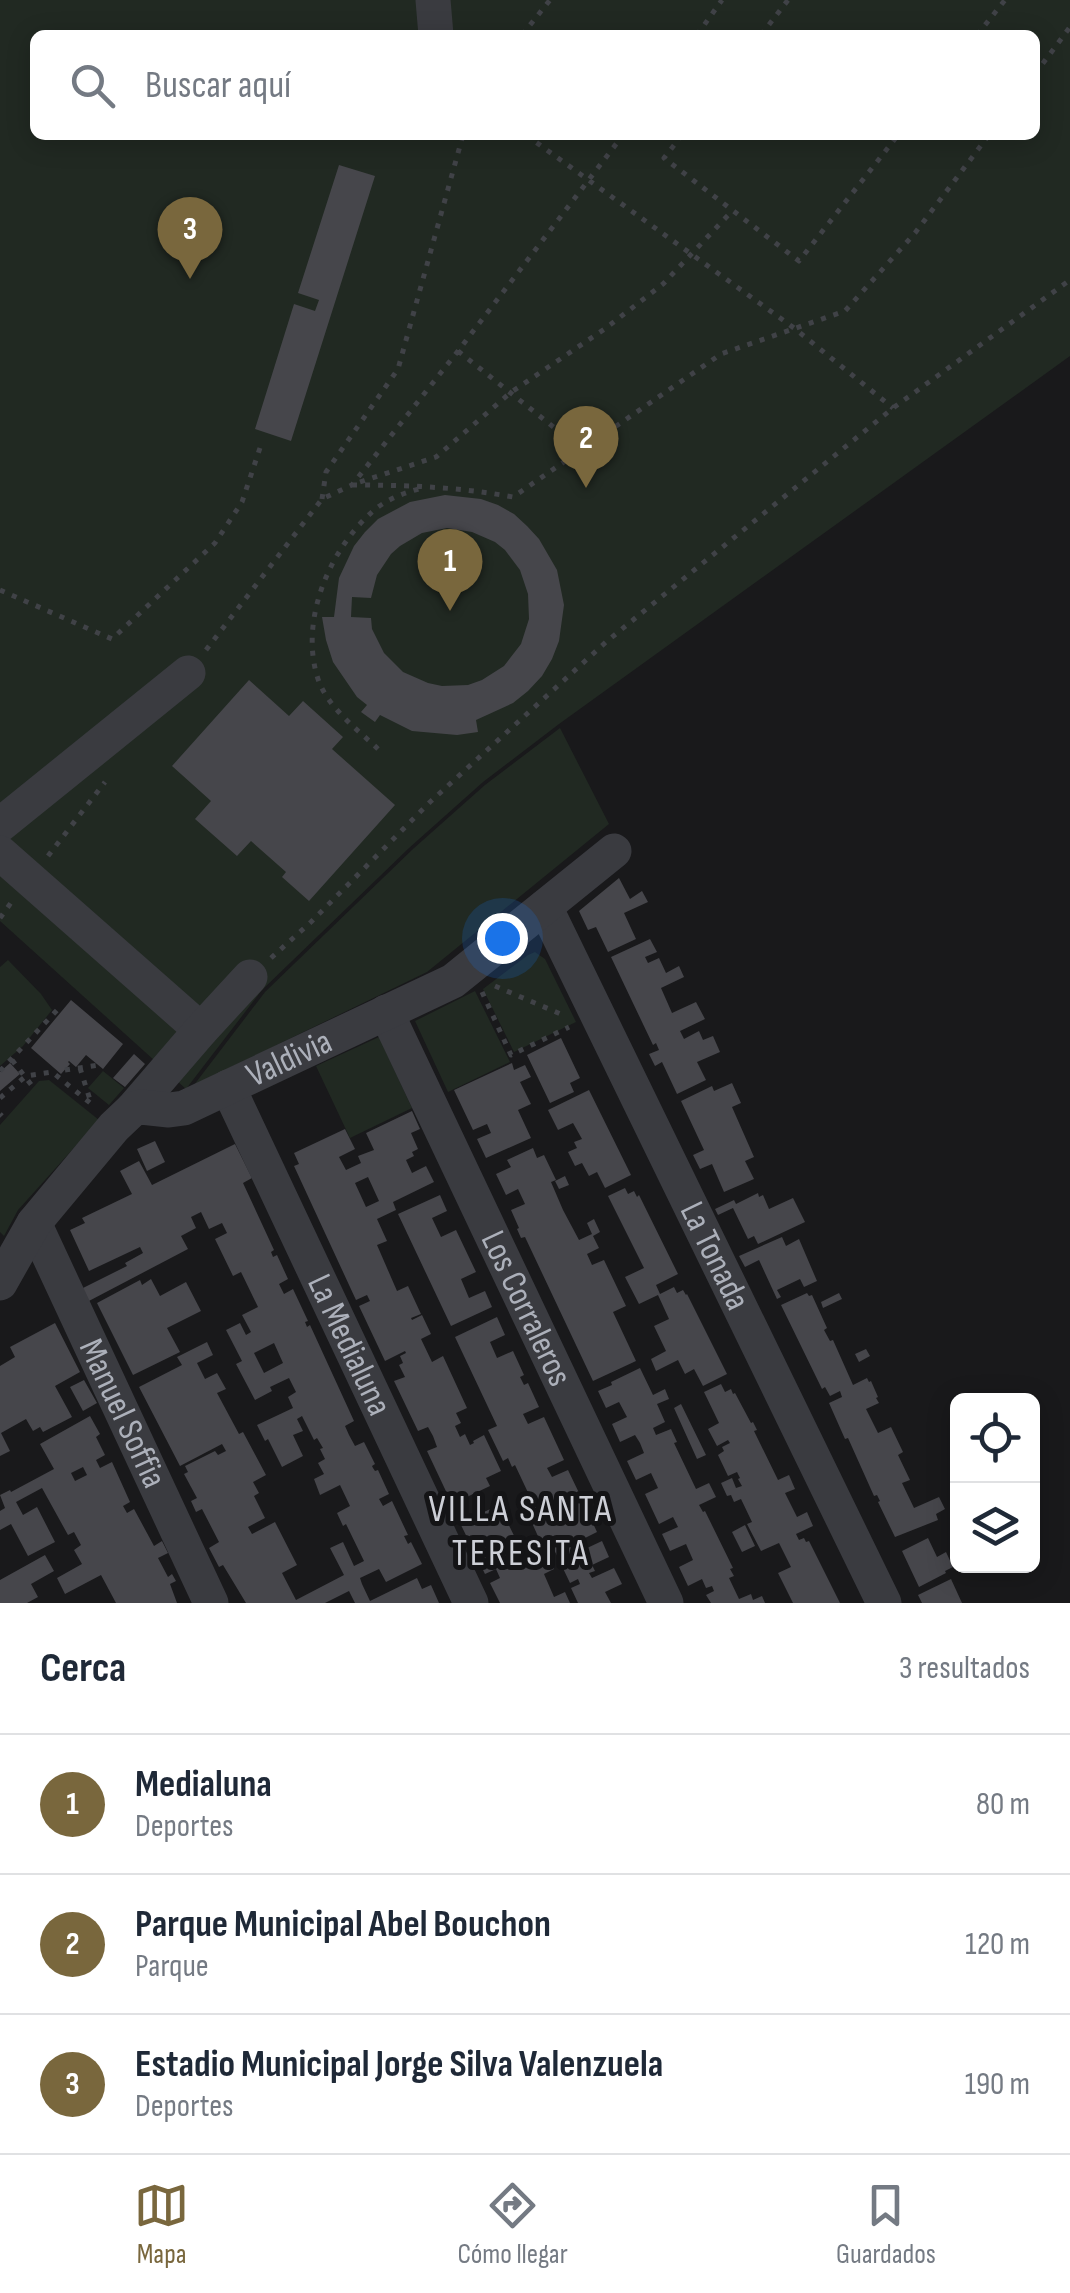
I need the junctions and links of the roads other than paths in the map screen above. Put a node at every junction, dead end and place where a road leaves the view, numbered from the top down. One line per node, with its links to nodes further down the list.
1 (433, 0): 2 (street)
2 (436, 30)
3 (188, 673): 4 (street)
4 (0, 825)
5 (614, 851): 7 (street, Valdivia)
6 (0, 853): 10 (street)
7 (545, 907): 9 (street, Valdivia); 18 (street, La Tonada)
8 (250, 977): 10 (street)
9 (386, 1012): 11 (street, Valdivia); 17 (street, Los Corraleros)
10 (201, 1030): 12 (street)
11 (228, 1087): 12 (street, Valdivia); 16 (street, La Medialuna)
12 (118, 1112): 13 (street)
13 (34, 1223): 14 (street); 15 (street, Manuel Soffia)
14 (0, 1283)
15 (211, 1603)
16 (471, 1603)
17 (666, 1603)
18 (884, 1603)

